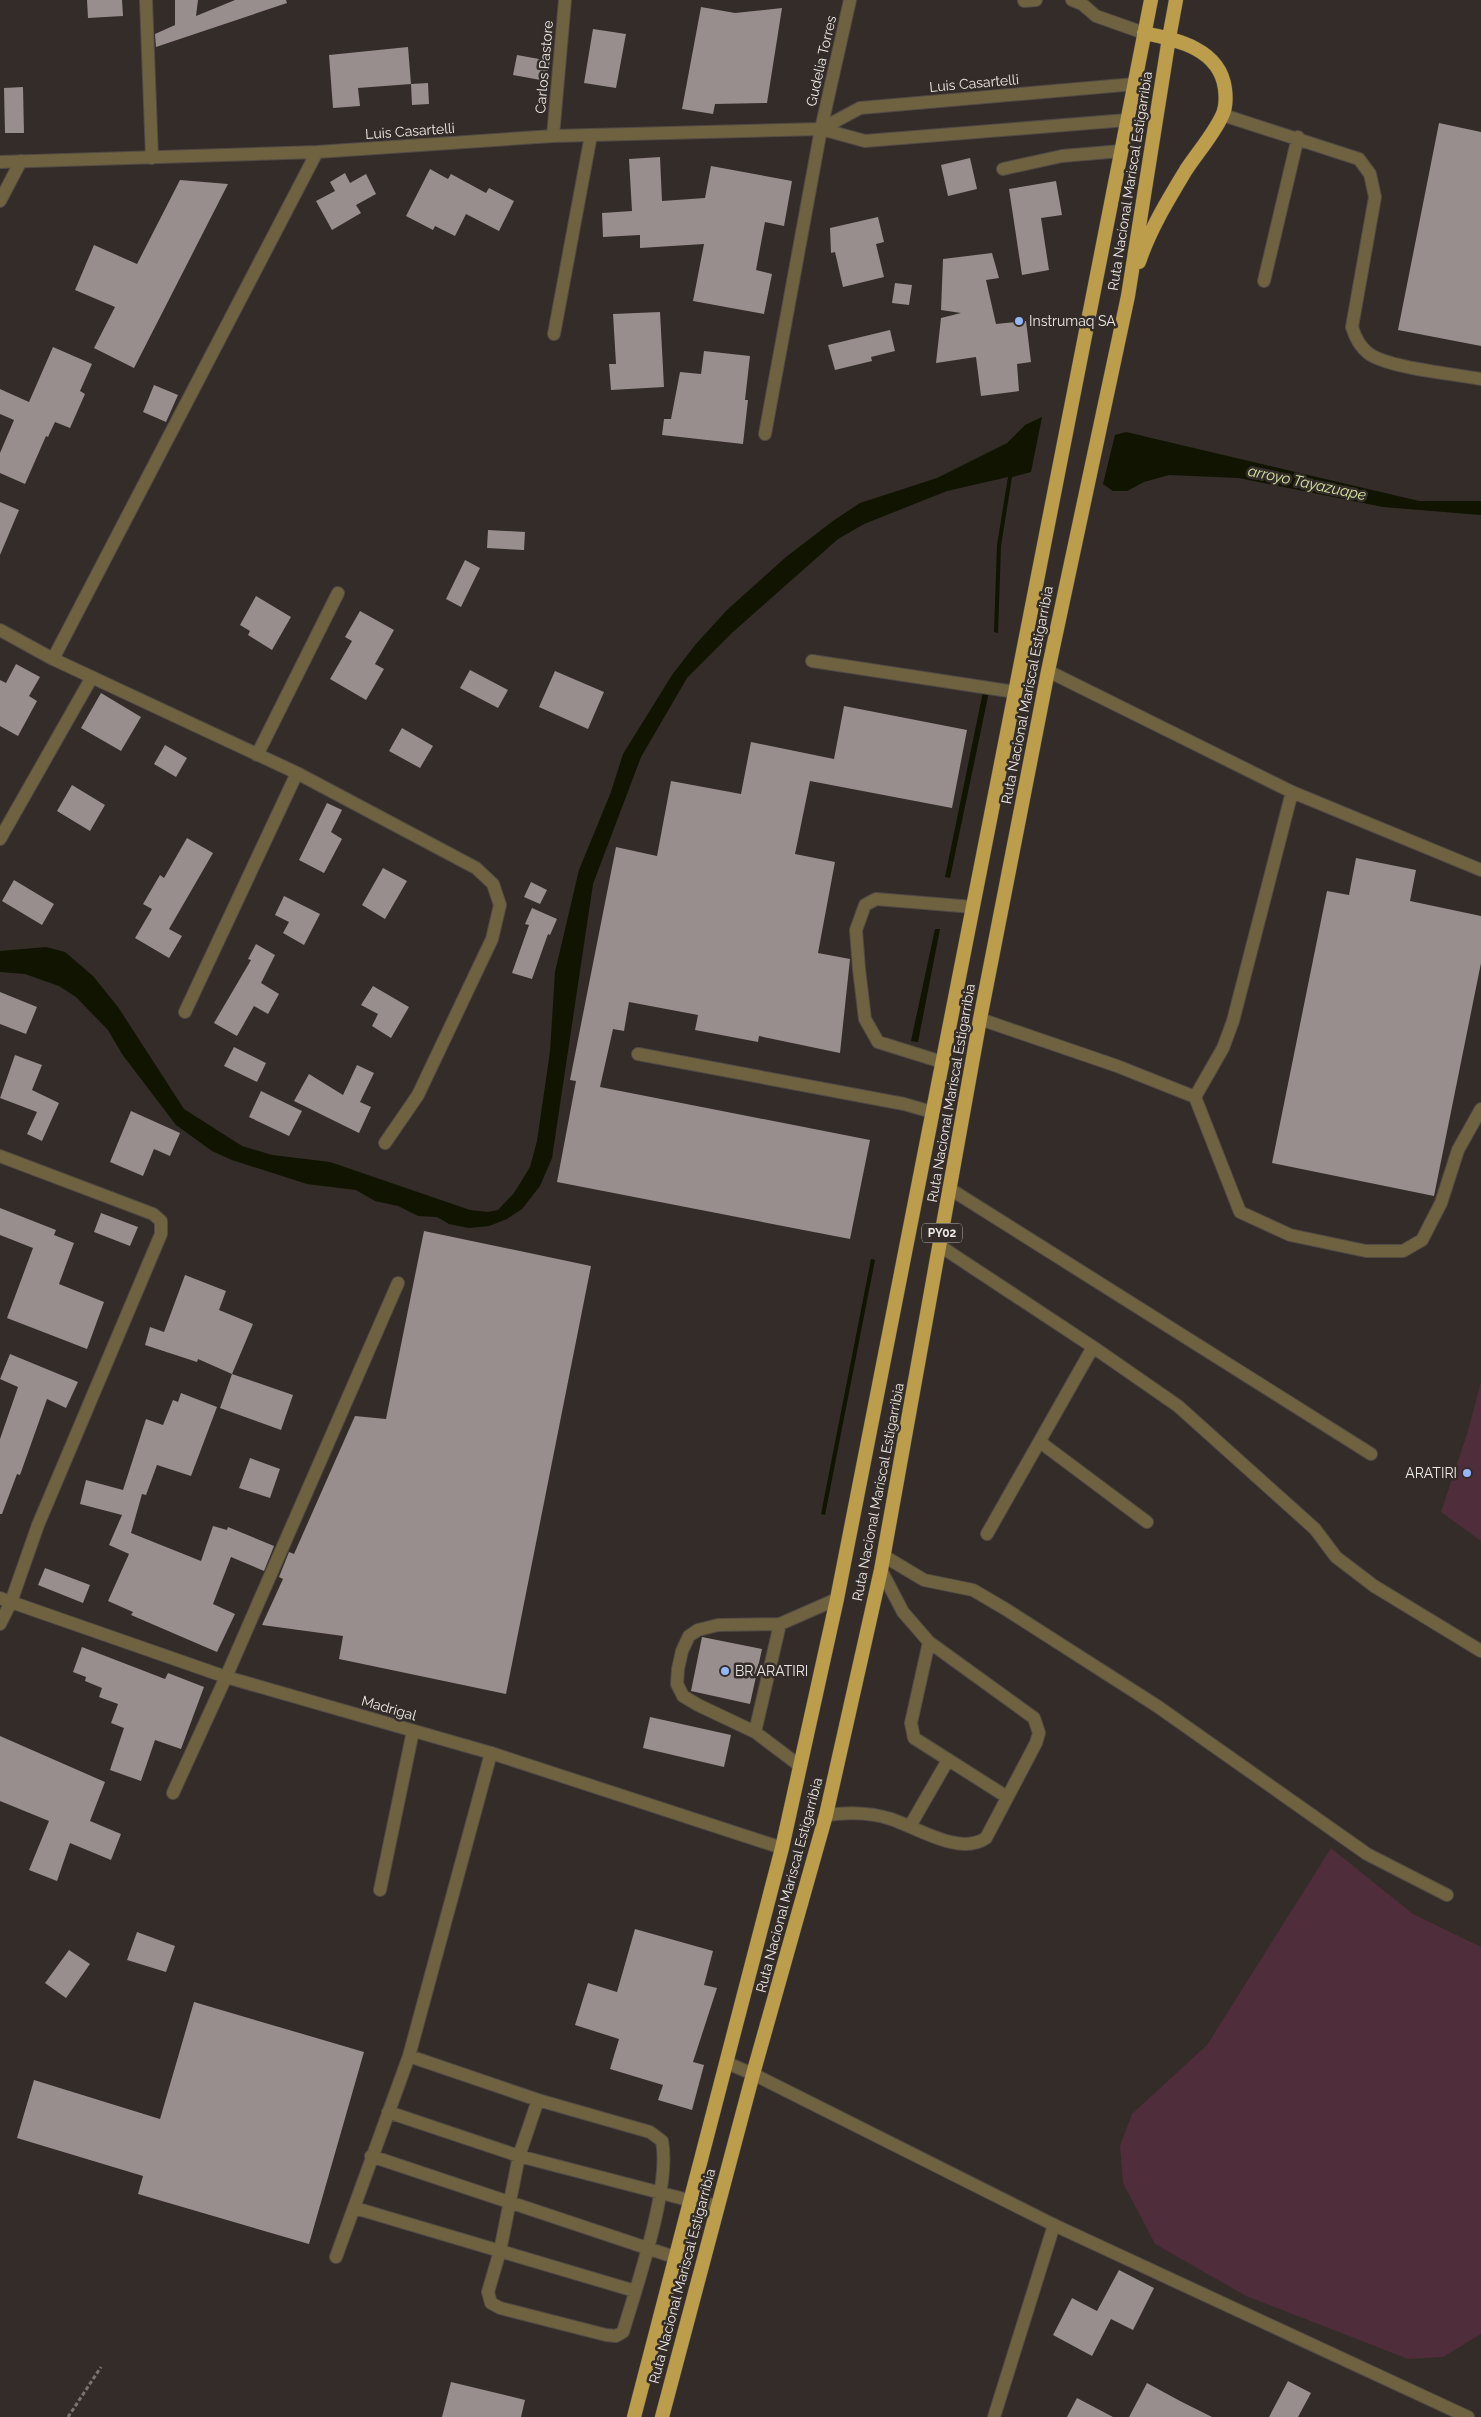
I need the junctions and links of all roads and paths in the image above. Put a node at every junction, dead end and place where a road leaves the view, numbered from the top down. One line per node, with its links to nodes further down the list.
1 (146, 0): 18 (street)
2 (565, 0): 14 (street, Carlos Pastore)
3 (850, 0): 12 (street, Gudelia Torres)
4 (1072, 0): 7 (street)
5 (1151, 0): 7 (highway, Ruta Nacional Mariscal Estigarribia / PY02)
6 (1176, 0): 8 (highway, Ruta Nacional Mariscal Estigarribia / PY02)
7 (1144, 33): 8 (highway); 9 (highway, Ruta Nacional Mariscal Estigarribia / PY02)
8 (1168, 38): 10 (highway); 24 (highway, Ruta Nacional Mariscal Estigarribia / PY02)
9 (1135, 84): 11 (highway, Ruta Nacional Mariscal Estigarribia / PY02); 12 (street, Luis Casartelli)
10 (1223, 115): 15 (street); 24 (highway)
11 (1127, 120): 12 (street, Luis Casartelli); 16 (highway, Ruta Nacional Mariscal Estigarribia / PY02)
12 (821, 129): 13 (street, Luis Casartelli); 27 (street, Gudelia Torres)
13 (591, 135): 14 (street, Luis Casartelli); 25 (street)
14 (553, 136): 17 (street, Luis Casartelli)
15 (1298, 137): 23 (street); 26 (street)
16 (1121, 151): 21 (street); 34 (highway, Ruta Nacional Mariscal Estigarribia / PY02)
17 (318, 152): 18 (street, Luis Casartelli); 30 (street)
18 (152, 158): 20 (street, Luis Casartelli)
19 (0, 162): 20 (street, Luis Casartelli)
20 (21, 162): 22 (street)
21 (1003, 169)
22 (0, 201)
23 (1264, 281)
24 (1128, 296): 32 (highway, Ruta Nacional Mariscal Estigarribia / PY02)
25 (554, 334)
26 (1481, 379)
27 (765, 434)
28 (338, 593): 35 (street)
29 (0, 630): 30 (street)
30 (53, 659): 33 (street)
31 (812, 661): 34 (street)
32 (1048, 671): 37 (street); 42 (highway, Ruta Nacional Mariscal Estigarribia / PY02)
33 (92, 677): 35 (street); 38 (street)
34 (1015, 692): 40 (highway, Ruta Nacional Mariscal Estigarribia / PY02)
35 (258, 755): 36 (street)
36 (297, 774): 41 (street); 48 (street)
37 (1292, 792): 39 (street); 45 (street)
38 (0, 840)
39 (1481, 870)
40 (973, 907): 44 (highway, Ruta Nacional Mariscal Estigarribia / PY02); 44 (street)
41 (184, 1012)
42 (980, 1019): 45 (street); 50 (highway, Ruta Nacional Mariscal Estigarribia / PY02)
43 (638, 1054): 47 (street)
44 (942, 1062): 47 (highway, Ruta Nacional Mariscal Estigarribia / PY02)
45 (1195, 1097): 46 (street)
46 (1481, 1109)
47 (932, 1112): 60 (highway, Ruta Nacional Mariscal Estigarribia / PY02)
48 (385, 1143)
49 (0, 1156): 61 (street)
50 (950, 1189): 51 (highway, Ruta Nacional Mariscal Estigarribia / PY02); 55 (street)
51 (940, 1246): 53 (street); 58 (highway, Ruta Nacional Mariscal Estigarribia / PY02)
52 (398, 1283): 66 (street)
53 (1093, 1347): 54 (street); 65 (street)
54 (1040, 1442): 56 (street); 57 (street)
55 (1371, 1454)
56 (1147, 1522)
57 (987, 1534)
58 (884, 1556): 59 (highway, Ruta Nacional Mariscal Estigarribia / PY02); 78 (street)
59 (881, 1570): 64 (street); 74 (highway, Ruta Nacional Mariscal Estigarribia / PY02)
60 (837, 1598): 63 (street); 71 (highway, Ruta Nacional Mariscal Estigarribia / PY02)
61 (6, 1600): 62 (street); 66 (street, Madrigal)
62 (0, 1624)
63 (780, 1624): 68 (street); 68 (street)
64 (929, 1642): 70 (street); 73 (street)
65 (1481, 1651)
66 (226, 1677): 67 (street, Madrigal); 72 (street)
67 (413, 1731): 69 (street, Madrigal); 77 (street)
68 (755, 1732): 71 (street)
69 (491, 1753): 76 (street, Madrigal); 79 (street)
70 (948, 1760): 73 (street); 75 (street)
71 (800, 1766): 76 (highway, Ruta Nacional Mariscal Estigarribia / PY02)
72 (173, 1794)
73 (1007, 1798): 75 (street)
74 (826, 1815): 75 (street); 81 (highway, Ruta Nacional Mariscal Estigarribia / PY02)
75 (910, 1826)
76 (782, 1848): 80 (highway, Ruta Nacional Mariscal Estigarribia / PY02)
77 (380, 1890)
78 (1447, 1895)
79 (409, 2056): 82 (street); 83 (street)
80 (727, 2063): 81 (street); 88 (highway, Ruta Nacional Mariscal Estigarribia / PY02)
81 (753, 2074): 89 (highway, Ruta Nacional Mariscal Estigarribia / PY02); 91 (street)
82 (538, 2100): 85 (street); 86 (street)
83 (388, 2112): 84 (street); 85 (street)
84 (371, 2156): 87 (street); 90 (street)
85 (519, 2156): 86 (street); 87 (street)
86 (660, 2192): 88 (street); 92 (street)
87 (510, 2201): 92 (street); 93 (street)
88 (692, 2201): 89 (street); 95 (highway, Ruta Nacional Mariscal Estigarribia / PY02)
89 (718, 2206): 100 (highway, Ruta Nacional Mariscal Estigarribia / PY02)
90 (355, 2208): 93 (street); 94 (street)
91 (1054, 2225): 101 (street); 102 (street)
92 (647, 2248): 95 (street); 96 (street)
93 (500, 2251): 96 (street); 96 (street)
94 (336, 2257)
95 (677, 2258): 99 (highway, Ruta Nacional Mariscal Estigarribia / PY02)
96 (635, 2291)
97 (101, 2367): 98 (path)
98 (68, 2417)
99 (634, 2417)
100 (662, 2417)
101 (994, 2417)
102 (1468, 2417)

